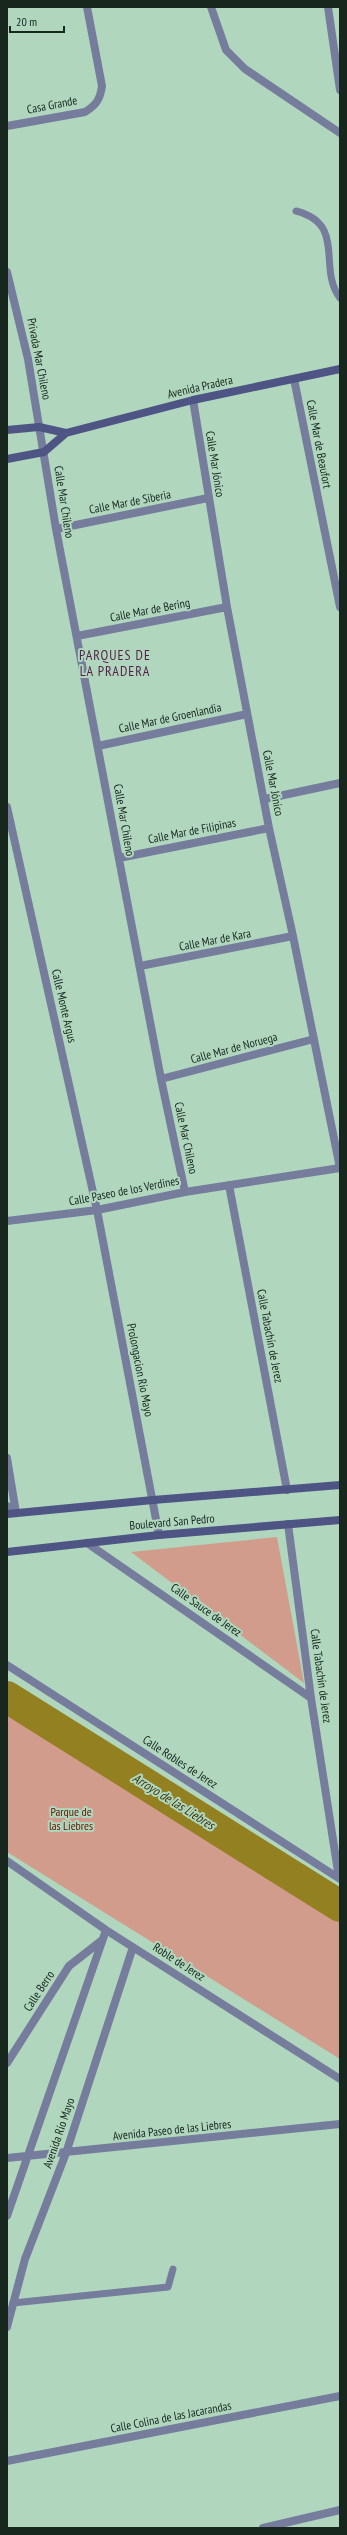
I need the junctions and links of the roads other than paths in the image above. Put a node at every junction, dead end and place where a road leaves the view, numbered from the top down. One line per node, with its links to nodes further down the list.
1 (87, 7): 5 (street, Casa Grande)
2 (212, 7): 6 (street)
3 (328, 7): 4 (street)
4 (340, 90)
5 (7, 126)
6 (340, 133)
7 (296, 210): 9 (lane)
8 (7, 272): 13 (street, Privada Mar Chileno)
9 (340, 298)
10 (340, 369): 11 (street, Avenida Pradera)
11 (294, 379): 12 (street, Avenida Pradera); 21 (street, Calle Mar de Beaufort)
12 (193, 400): 15 (street, Avenida Pradera); 18 (street, Calle Mar Jónico)
13 (39, 427): 14 (street, Avenida Pradera); 15 (street, Avenida Pradera); 16 (street, Privada Mar Chileno)
14 (7, 430)
15 (66, 433): 16 (street, Avenida Pradera)
16 (44, 452): 17 (street); 19 (street, Calle Mar Chileno)
17 (7, 459)
18 (208, 498): 19 (street, Calle Mar de Siberia); 20 (street, Calle Mar Jónico)
19 (56, 529): 22 (street, Calle Mar Chileno)
20 (227, 607): 22 (street, Calle Mar de Bering); 23 (street, Calle Mar Jónico)
21 (340, 607)
22 (77, 636): 24 (street, Calle Mar Chileno)
23 (247, 714): 24 (street, Calle Mar de Groenlandia); 26 (street, Calle Mar Jónico)
24 (98, 746): 29 (street, Calle Mar Chileno)
25 (340, 783): 26 (street)
26 (265, 799): 28 (street, Calle Mar Jónico)
27 (7, 807): 37 (street, Calle Monte Argus)
28 (269, 828): 29 (street, Calle Mar de Filipinas); 30 (street, Calle Mar Jónico)
29 (119, 858): 31 (street, Calle Mar Chileno)
30 (293, 936): 31 (street, Calle Mar de Kara); 32 (street, Calle Mar Jónico)
31 (140, 966): 33 (street, Calle Mar Chileno)
32 (314, 1039): 33 (street, Calle Mar de Noruega); 34 (street, Calle Mar Jónico)
33 (161, 1079): 36 (street, Calle Mar Chileno)
34 (340, 1168): 35 (street, Calle Paseo de los Verdines)
35 (229, 1185): 36 (street, Calle Paseo de los Verdines); 41 (street, Calle Tabachín de Jerez)
36 (185, 1192): 37 (street, Calle Paseo de los Verdines)
37 (97, 1210): 38 (street, Calle Paseo de los Verdines); 42 (street, Prolongacion Rio Mayo)
38 (7, 1221)
39 (7, 1458): 44 (street)
40 (340, 1485): 41 (street, Boulevard San Pedro)
41 (287, 1490): 42 (street, Boulevard San Pedro)
42 (153, 1500): 44 (street, Boulevard San Pedro); 48 (street, Prolongacion Rio Mayo)
43 (7, 1506): 44 (street)
44 (16, 1513): 45 (street, Boulevard San Pedro)
45 (7, 1514)
46 (340, 1520): 47 (street, Boulevard San Pedro)
47 (288, 1524): 48 (street, Boulevard San Pedro); 52 (street, Calle Tabachín de Jerez)
48 (159, 1535): 49 (street, Boulevard San Pedro)
49 (87, 1543): 50 (street, Boulevard San Pedro); 52 (street, Calle Sauce de Jerez)
50 (7, 1552)
51 (7, 1665): 54 (street, Calle Robles de Jerez)
52 (311, 1698): 54 (street, Calle Tabachín de Jerez)
53 (7, 1861): 55 (street, Roble de Jerez)
54 (340, 1879)
55 (106, 1930): 56 (street, Avenida Río Mayo); 57 (street, Roble de Jerez)
56 (101, 1941): 58 (street, Calle Berro); 62 (street, Avenida Río Mayo)
57 (133, 1947): 59 (street, Roble de Jerez); 61 (street, Avenida Río Mayo)
58 (7, 2063)
59 (340, 2079)
60 (340, 2124): 61 (street, Avenida Paseo de las Liebres)
61 (66, 2153): 62 (street, Avenida Paseo de las Liebres); 66 (street, Avenida Río Mayo)
62 (28, 2157): 63 (street, Avenida Paseo de las Liebres); 64 (street, Avenida Río Mayo)
63 (7, 2158)
64 (7, 2216)
65 (173, 2269): 66 (lane)
66 (13, 2303): 67 (street, Avenida Río Mayo)
67 (7, 2327)
68 (340, 2396): 69 (street, Calle Colina de las Jacarandas)
69 (7, 2461)
70 (340, 2510): 71 (street)
71 (263, 2528)

